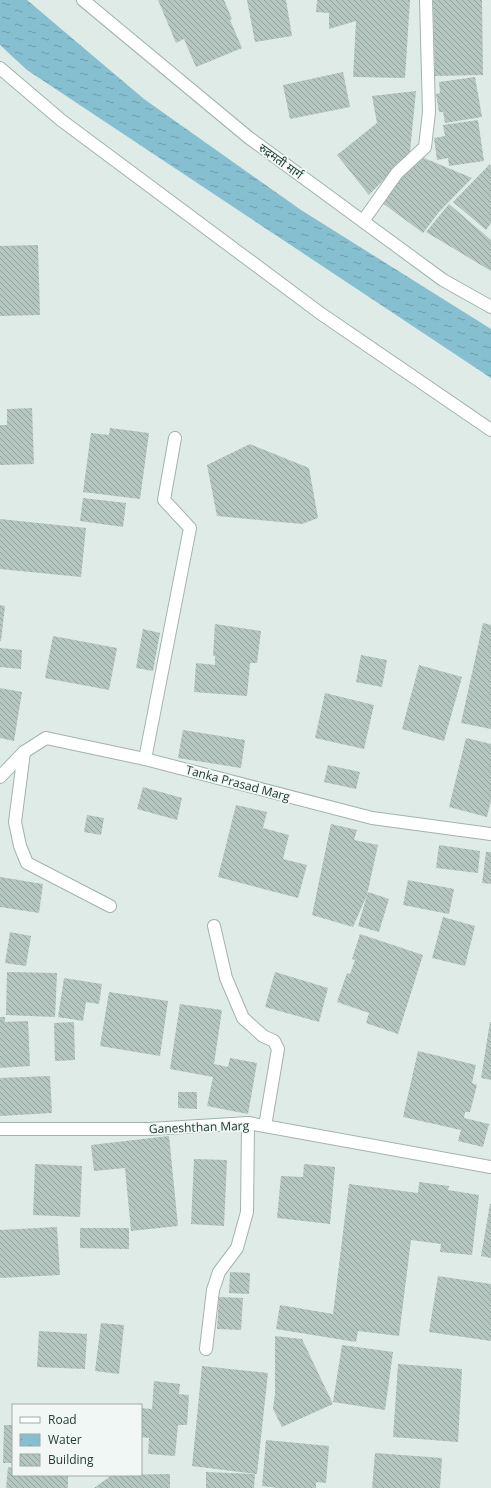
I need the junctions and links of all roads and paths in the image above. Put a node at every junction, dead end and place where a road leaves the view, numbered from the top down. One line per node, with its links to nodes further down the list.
1 (83, 0): 4 (street, रुद्रमती मार्ग)
2 (426, 0): 4 (street)
3 (0, 68): 6 (street)
4 (363, 221): 5 (street, रुद्रमती मार्ग)
5 (491, 307)
6 (491, 430)
7 (174, 438): 9 (street)
8 (24, 752): 9 (street, Tanka Prasad Marg); 10 (street, Tanka Prasad Marg); 12 (street)
9 (145, 759): 11 (street, Tanka Prasad Marg)
10 (0, 777)
11 (491, 834)
12 (110, 906)
13 (214, 926): 15 (street)
14 (248, 1123): 15 (street, Ganeshthan Marg); 16 (street, Ganeshthan Marg); 18 (street)
15 (265, 1126): 17 (street, Ganeshthan Marg)
16 (0, 1129)
17 (491, 1167)
18 (206, 1349)

